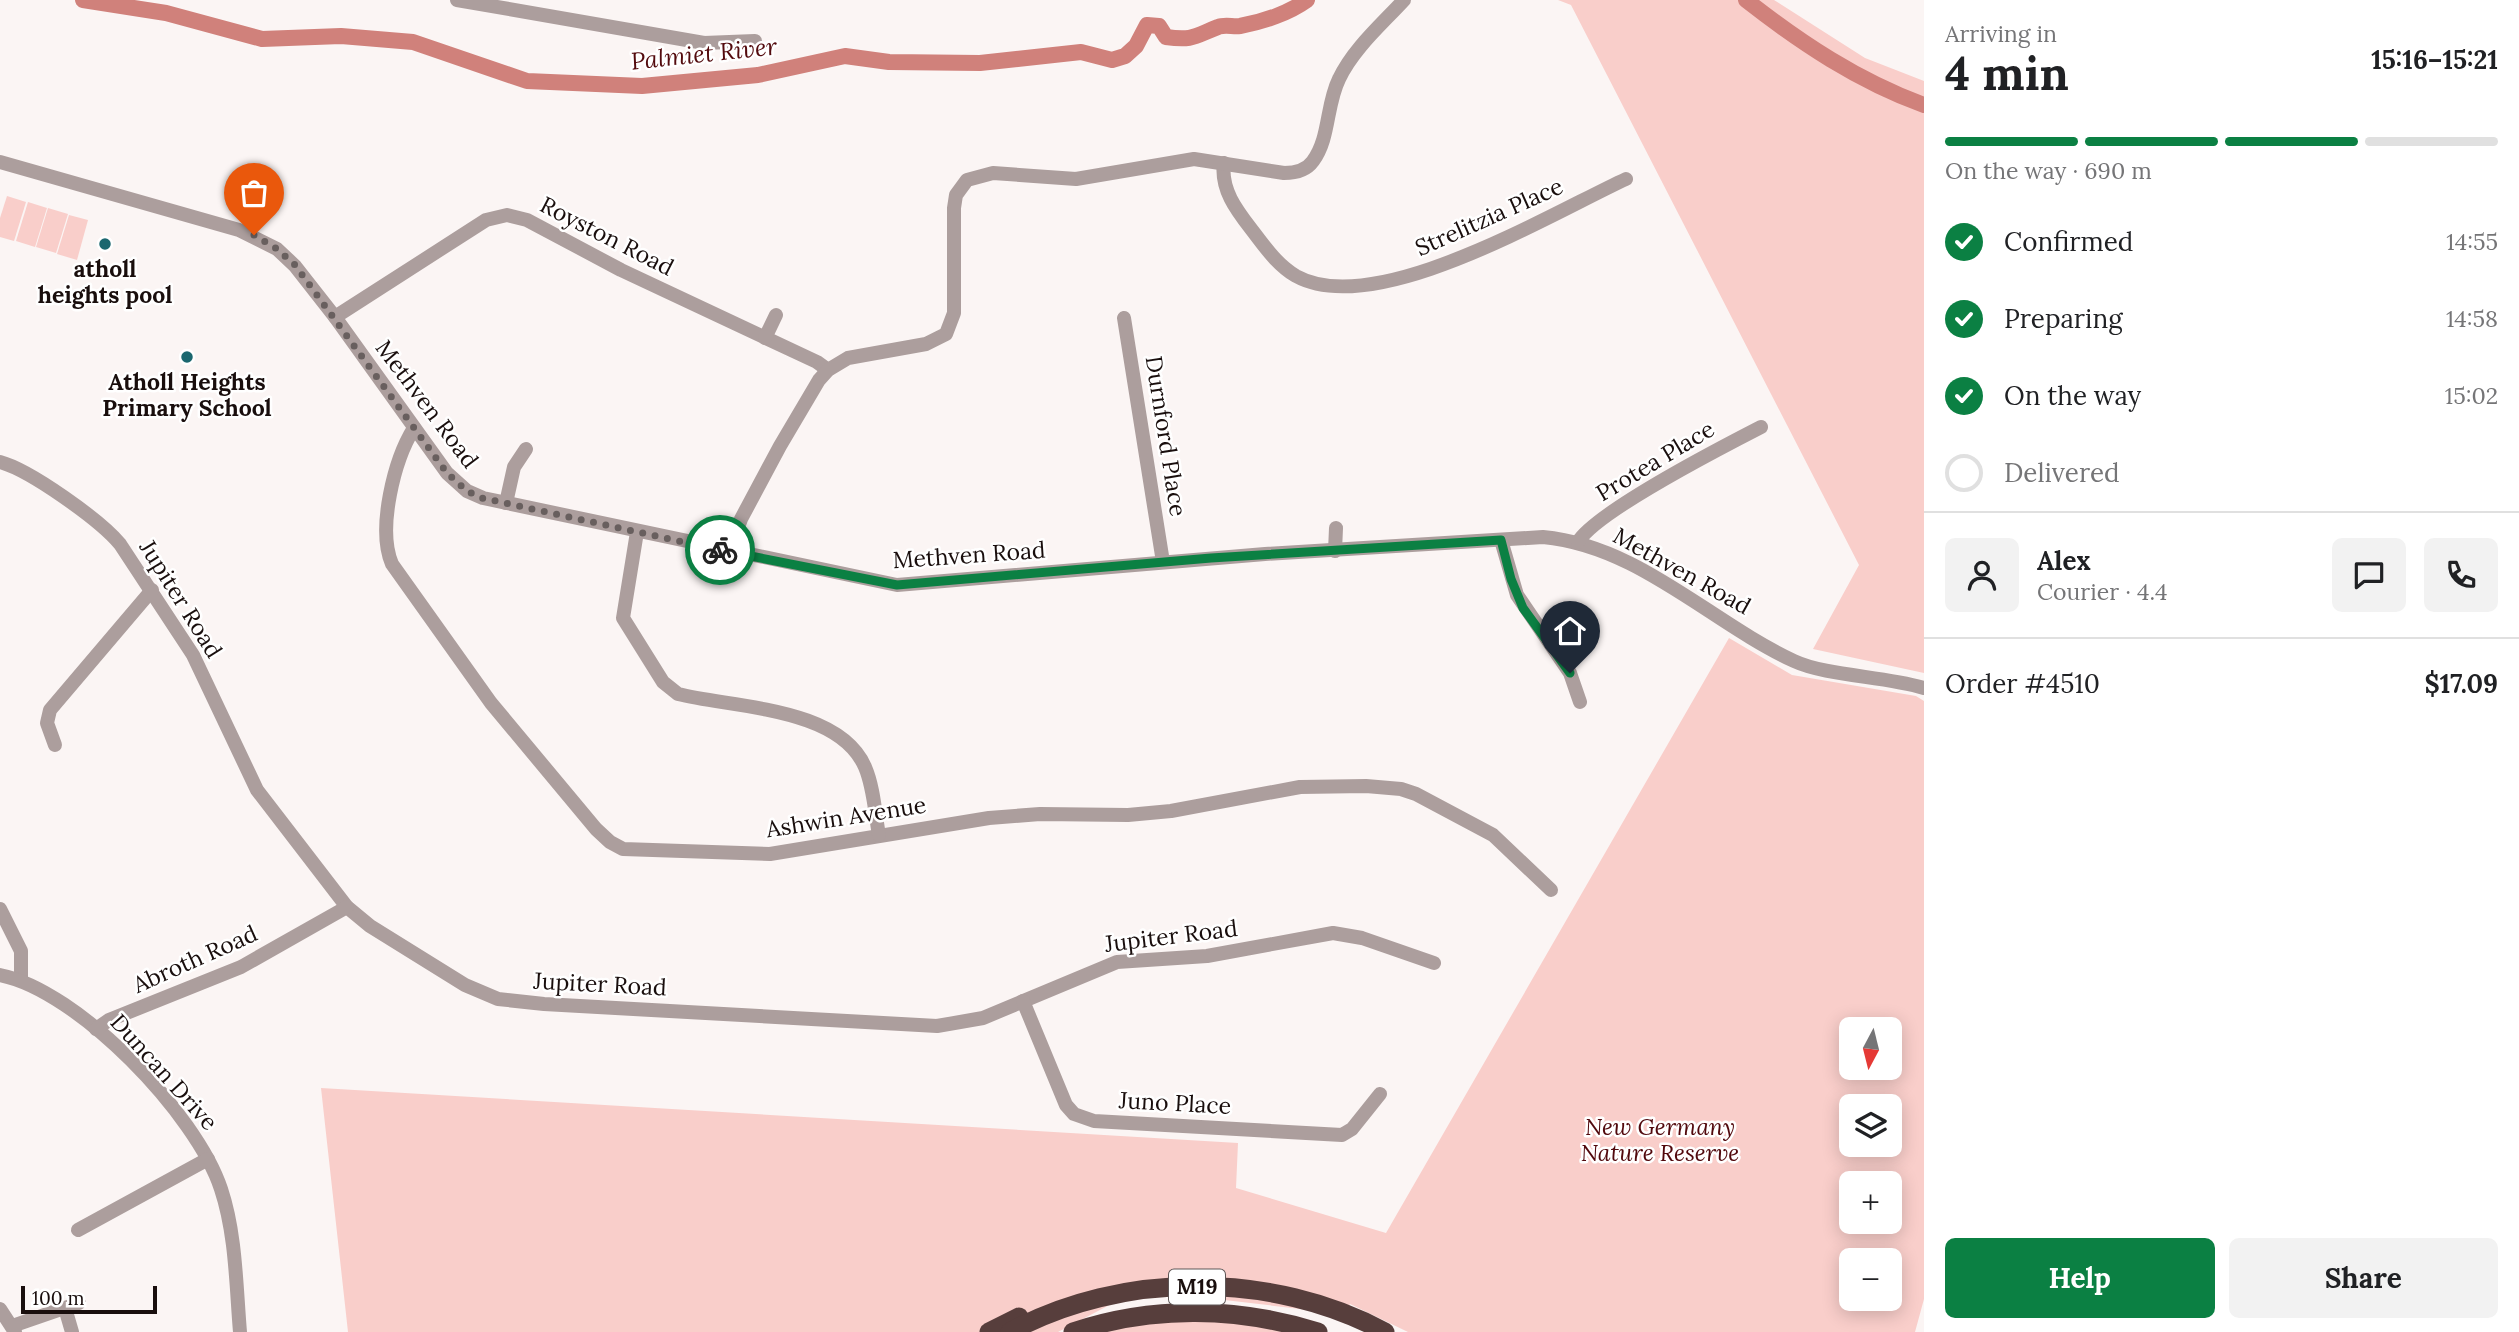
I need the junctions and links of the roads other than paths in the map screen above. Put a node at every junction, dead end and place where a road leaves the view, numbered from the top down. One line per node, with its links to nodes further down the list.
1 (457, 0): 3 (street)
2 (1404, 0): 5 (street)
3 (755, 41)
4 (0, 162): 8 (street, Methven Road)
5 (1224, 163): 6 (street, Strelitzia Place); 11 (street)
6 (1626, 179)
7 (776, 315): 10 (street)
8 (335, 317): 10 (street, Royston Road); 13 (street, Methven Road)
9 (1124, 318): 25 (street, Durnford Place)
10 (765, 338): 11 (street, Royston Road)
11 (828, 370): 17 (street)
12 (1761, 427): 21 (street, Protea Place)
13 (414, 428): 16 (street, Methven Road); 30 (street, Ashwin Avenue)
14 (526, 449): 16 (street)
15 (0, 462): 26 (street, Jupiter Road)
16 (506, 503): 19 (street, Methven Road)
17 (741, 519): 23 (street); 24 (street)
18 (1336, 528): 22 (street)
19 (637, 532): 23 (street, Methven Road); 30 (street)
20 (1501, 540): 21 (street, Methven Road); 22 (street, Methven Road); 28 (street)
21 (1578, 542): 27 (street, Methven Road)
22 (1335, 551): 25 (street, Methven Road)
23 (729, 552): 24 (street, Methven Road)
24 (761, 558): 25 (street, Methven Road)
25 (1163, 562)
26 (152, 590): 29 (street); 32 (street, Jupiter Road)
27 (1924, 688)
28 (1580, 702)
29 (55, 745)
30 (879, 835): 31 (street, Ashwin Avenue)
31 (1550, 890)
32 (347, 907): 37 (street, Jupiter Road); 38 (street, Abroth Road)
33 (0, 908): 36 (street)
34 (1434, 962): 37 (street, Jupiter Road)
35 (0, 975): 36 (street, Duncan Drive)
36 (21, 980): 38 (street, Duncan Drive)
37 (1023, 1001): 39 (street, Juno Place)
38 (96, 1029): 40 (street, Duncan Drive)
39 (1380, 1094)
40 (208, 1159): 41 (street); 46 (street, Duncan Drive)
41 (78, 1230)
42 (1138, 1290): 47 (highway); 48 (highway, M19); 51 (highway, M19)
43 (0, 1309): 44 (street)
44 (14, 1329): 45 (street)
45 (72, 1332)
46 (240, 1332)
47 (989, 1332)
48 (1010, 1332)
49 (1073, 1332): 50 (highway, M19)
50 (1318, 1332)
51 (1385, 1332)

